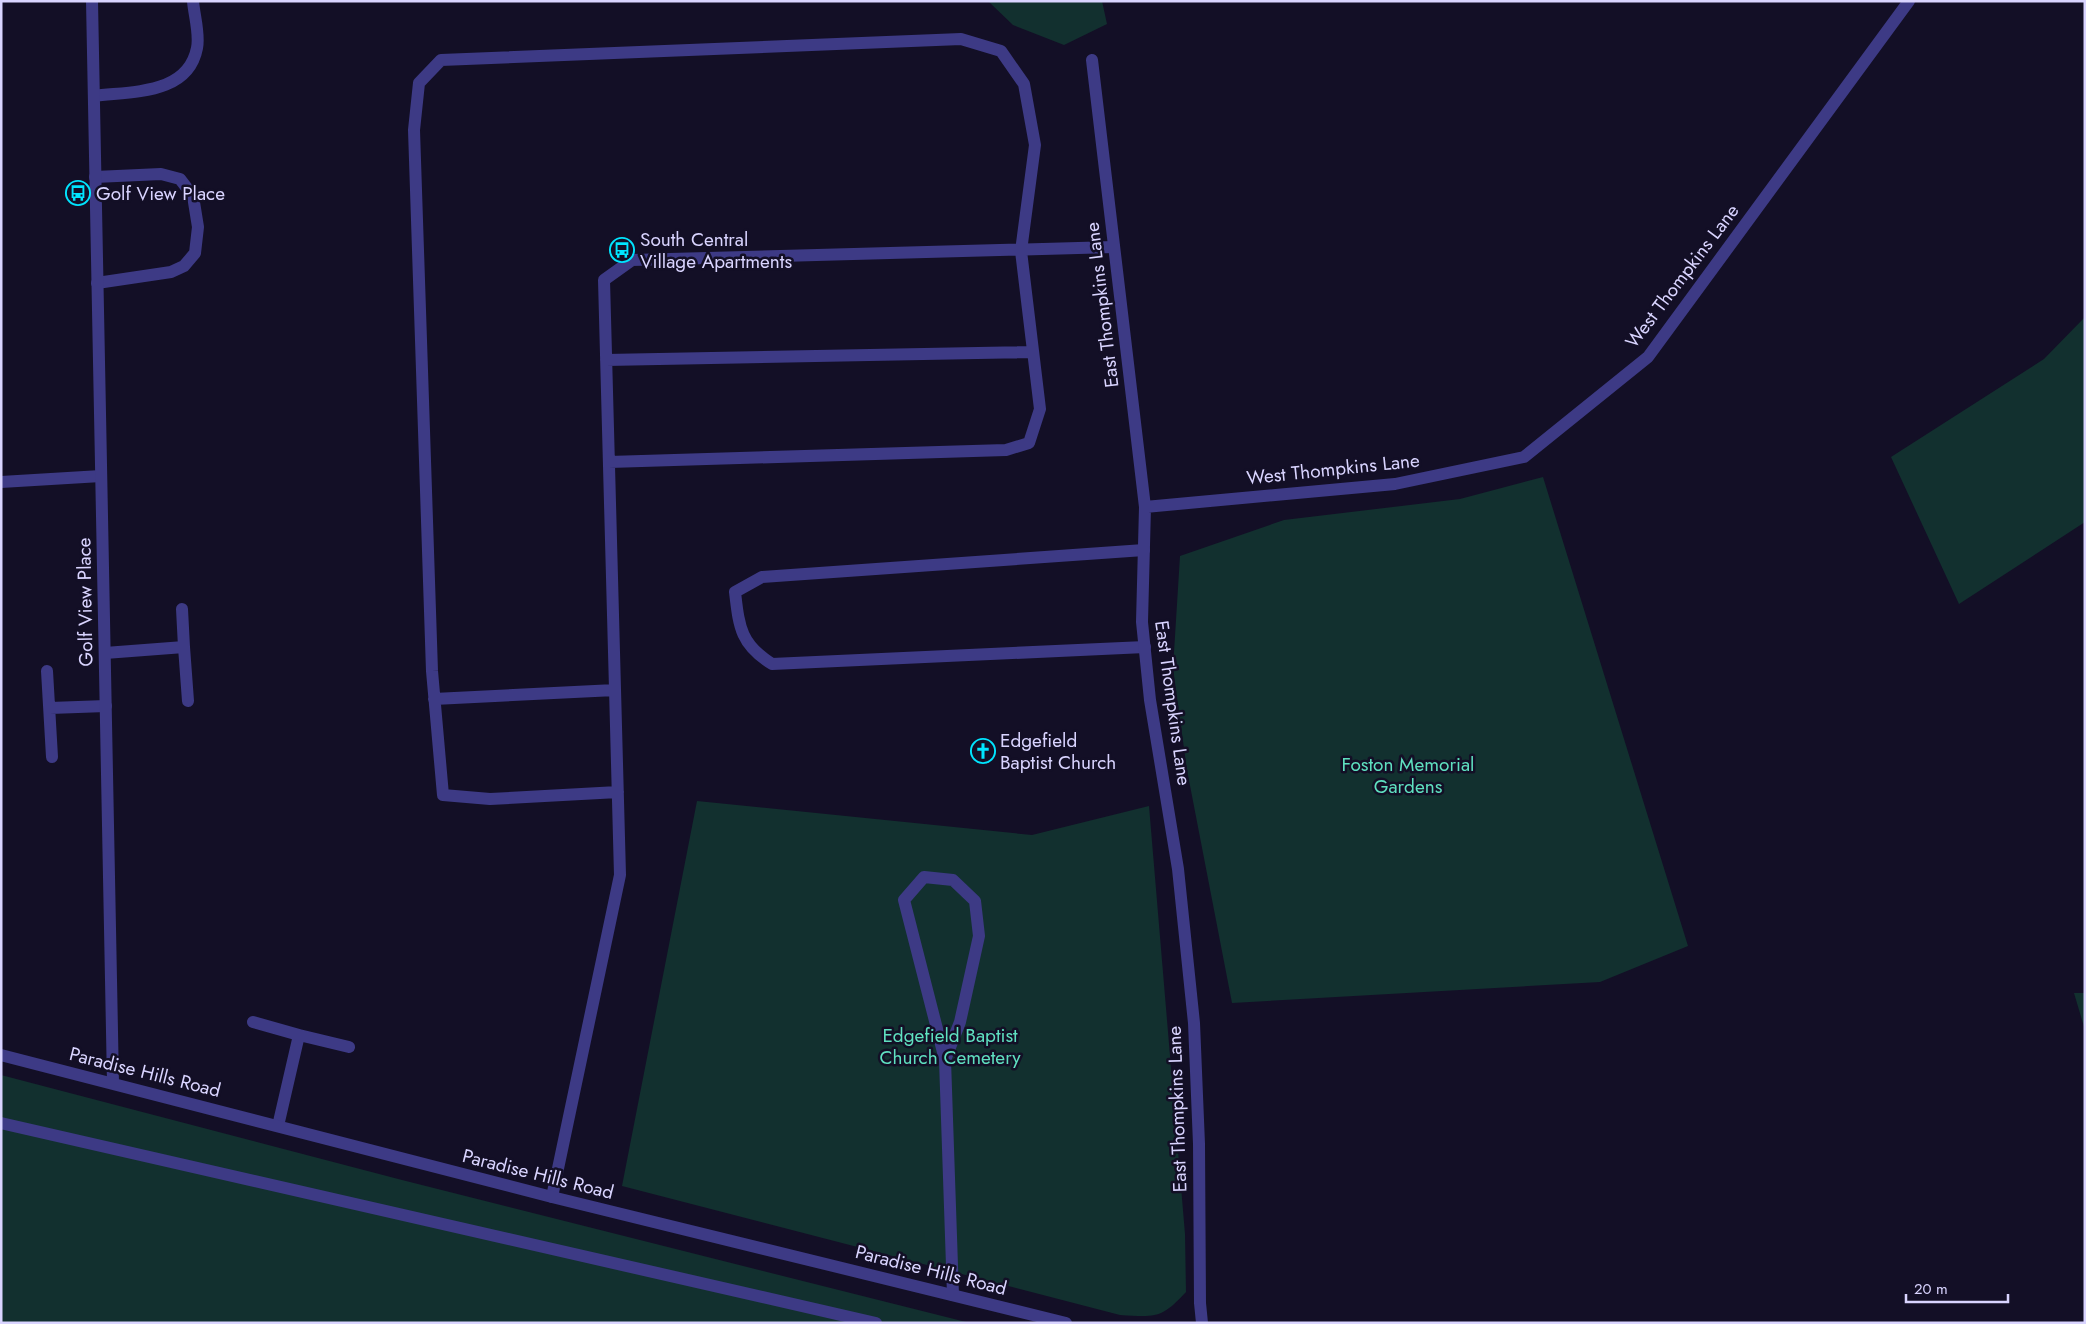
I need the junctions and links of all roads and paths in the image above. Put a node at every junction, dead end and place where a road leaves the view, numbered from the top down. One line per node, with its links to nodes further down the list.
1 (92, 1): 5 (street, Golf View Place)
2 (193, 1): 5 (street)
3 (1909, 1): 15 (street, West Thompkins Lane)
4 (1092, 60): 7 (street, East Thompkins Lane)
5 (94, 96): 6 (street, Golf View Place)
6 (96, 177): 9 (street, Golf View Place); 9 (street)
7 (1114, 248): 8 (street); 15 (street, East Thompkins Lane)
8 (1021, 251): 10 (street); 11 (street); 23 (street)
9 (97, 283): 13 (street, Golf View Place)
10 (1033, 352): 11 (street); 12 (street)
11 (606, 360): 12 (street)
12 (609, 462): 22 (street)
13 (101, 476): 14 (street); 20 (street, Golf View Place)
14 (1, 482)
15 (1145, 507): 16 (street, East Thompkins Lane)
16 (1144, 550): 19 (street, East Thompkins Lane); 19 (street)
17 (182, 609): 18 (street)
18 (184, 647): 20 (street); 24 (street)
19 (1145, 647): 41 (street, East Thompkins Lane)
20 (105, 653): 25 (street, Golf View Place)
21 (47, 671): 26 (street)
22 (615, 690): 23 (street); 28 (street)
23 (434, 699): 28 (street)
24 (188, 701)
25 (106, 706): 26 (street); 34 (street, Golf View Place)
26 (50, 708): 27 (street)
27 (52, 758)
28 (618, 792): 37 (street)
29 (253, 1022): 30 (street)
30 (299, 1035): 31 (street); 36 (street)
31 (349, 1047)
32 (1, 1055): 34 (street, Paradise Hills Road)
33 (945, 1060): 33 (street); 38 (street)
34 (114, 1083): 36 (street, Paradise Hills Road)
35 (1, 1123): 39 (street)
36 (278, 1126): 37 (street, Paradise Hills Road)
37 (552, 1197): 38 (street, Paradise Hills Road)
38 (953, 1295): 40 (street, Paradise Hills Road)
39 (876, 1323)
40 (1066, 1323)
41 (1202, 1323)

